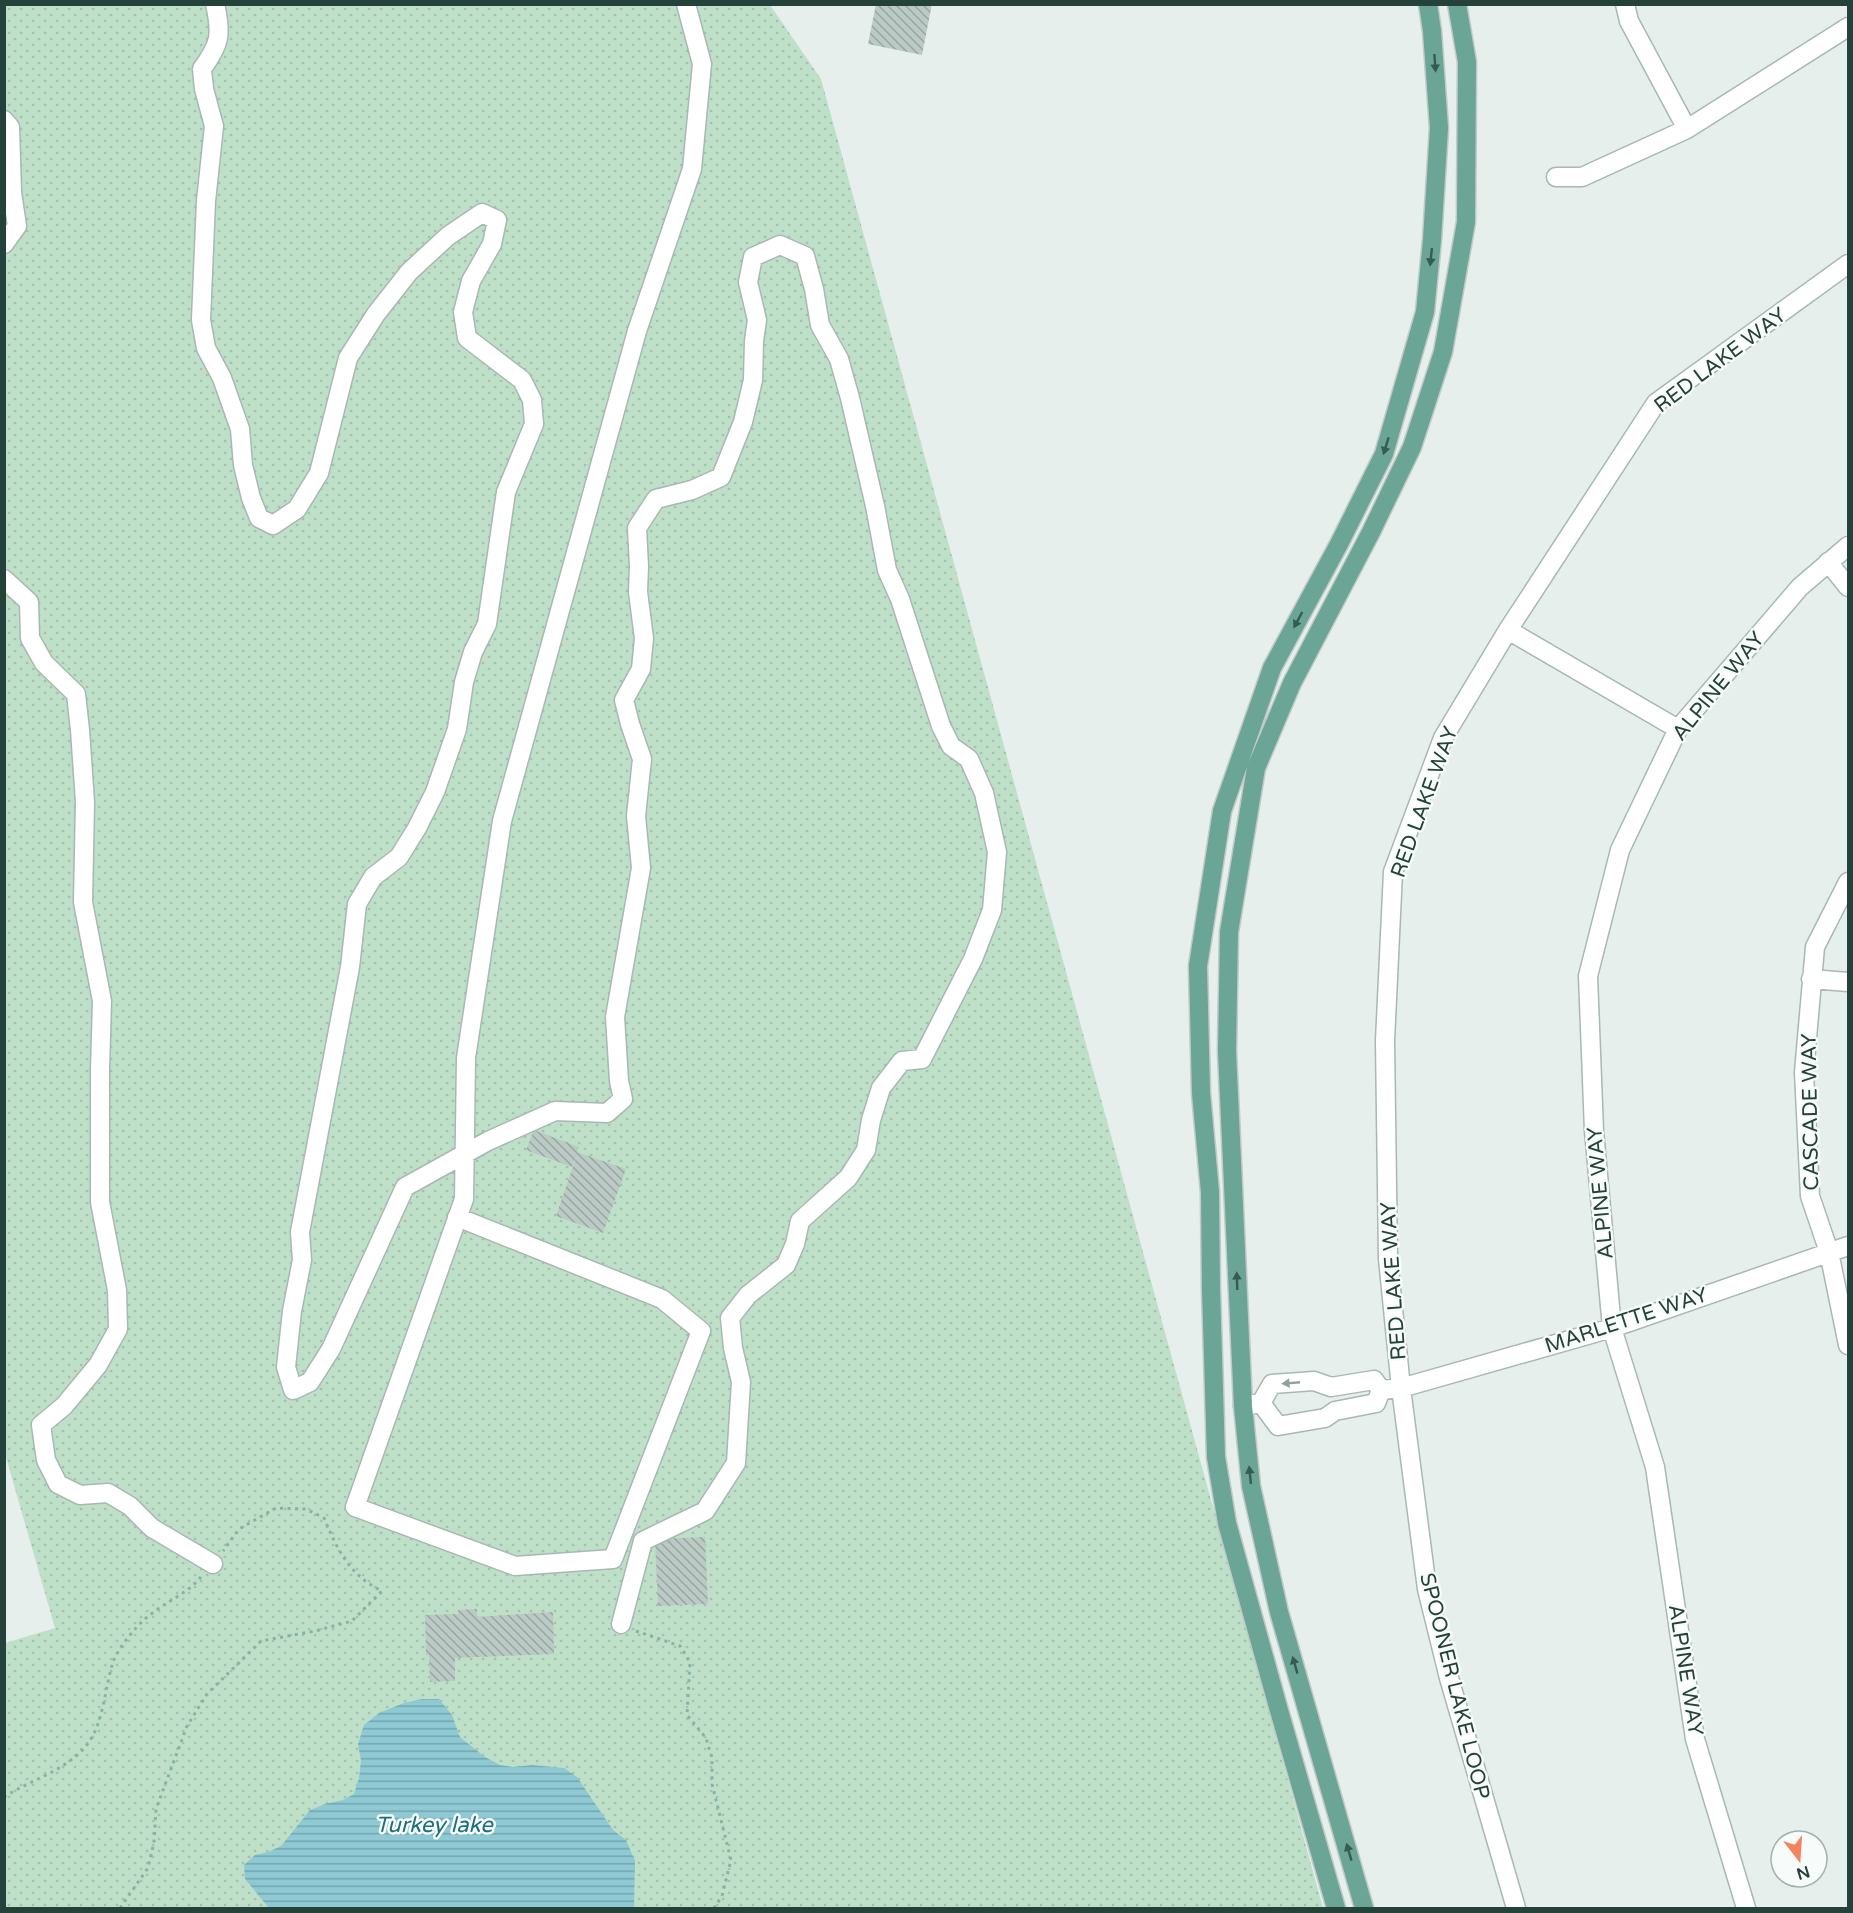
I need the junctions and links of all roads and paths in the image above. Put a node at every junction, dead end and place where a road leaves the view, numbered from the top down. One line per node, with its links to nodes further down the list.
1 (215, 4): 21 (street)
2 (686, 4): 21 (street)
3 (1428, 4): 31 (main road, one-way to 31)
4 (1457, 4): 30 (main road, one-way to 4)
5 (1625, 4): 8 (street)
6 (1848, 27): 8 (street)
7 (4, 120): 10 (street)
8 (1687, 129): 9 (street)
9 (1556, 177)
10 (4, 244)
11 (1848, 264): 16 (street, RED LAKE WAY)
12 (1848, 546): 13 (street, ALPINE WAY)
13 (1828, 562): 15 (street); 17 (street, ALPINE WAY)
14 (4, 579): 33 (street)
15 (1848, 587)
16 (1508, 630): 17 (street); 28 (street, RED LAKE WAY)
17 (1678, 729): 25 (street, ALPINE WAY)
18 (1848, 882): 19 (street, CASCADE WAY)
19 (1811, 979): 20 (street); 24 (street, CASCADE WAY)
20 (1848, 982)
21 (464, 1154): 22 (street); 34 (street)
22 (457, 1217): 22 (street)
23 (1848, 1246): 24 (street, MARLETTE WAY)
24 (1829, 1252): 25 (street, MARLETTE WAY); 26 (street, CASCADE WAY)
25 (1612, 1328): 28 (street, MARLETTE WAY); 41 (street, ALPINE WAY)
26 (1848, 1345)
27 (1331, 1387): 29 (street); 30 (street, one-way to 30); 32 (street)
28 (1401, 1388): 29 (street, MARLETTE WAY); 40 (street, SPOONER LAKE LOOP)
29 (1381, 1390): 32 (street)
30 (1252, 1404): 31 (main road); 32 (street); 39 (main road, one-way to 30)
31 (1215, 1408): 38 (main road)
32 (1335, 1411)
33 (213, 1564): 35 (path); 36 (path)
34 (621, 1624): 37 (path)
35 (4, 1797)
36 (120, 1908)
37 (714, 1908)
38 (1336, 1908)
39 (1364, 1908)
40 (1516, 1908)
41 (1746, 1908)

